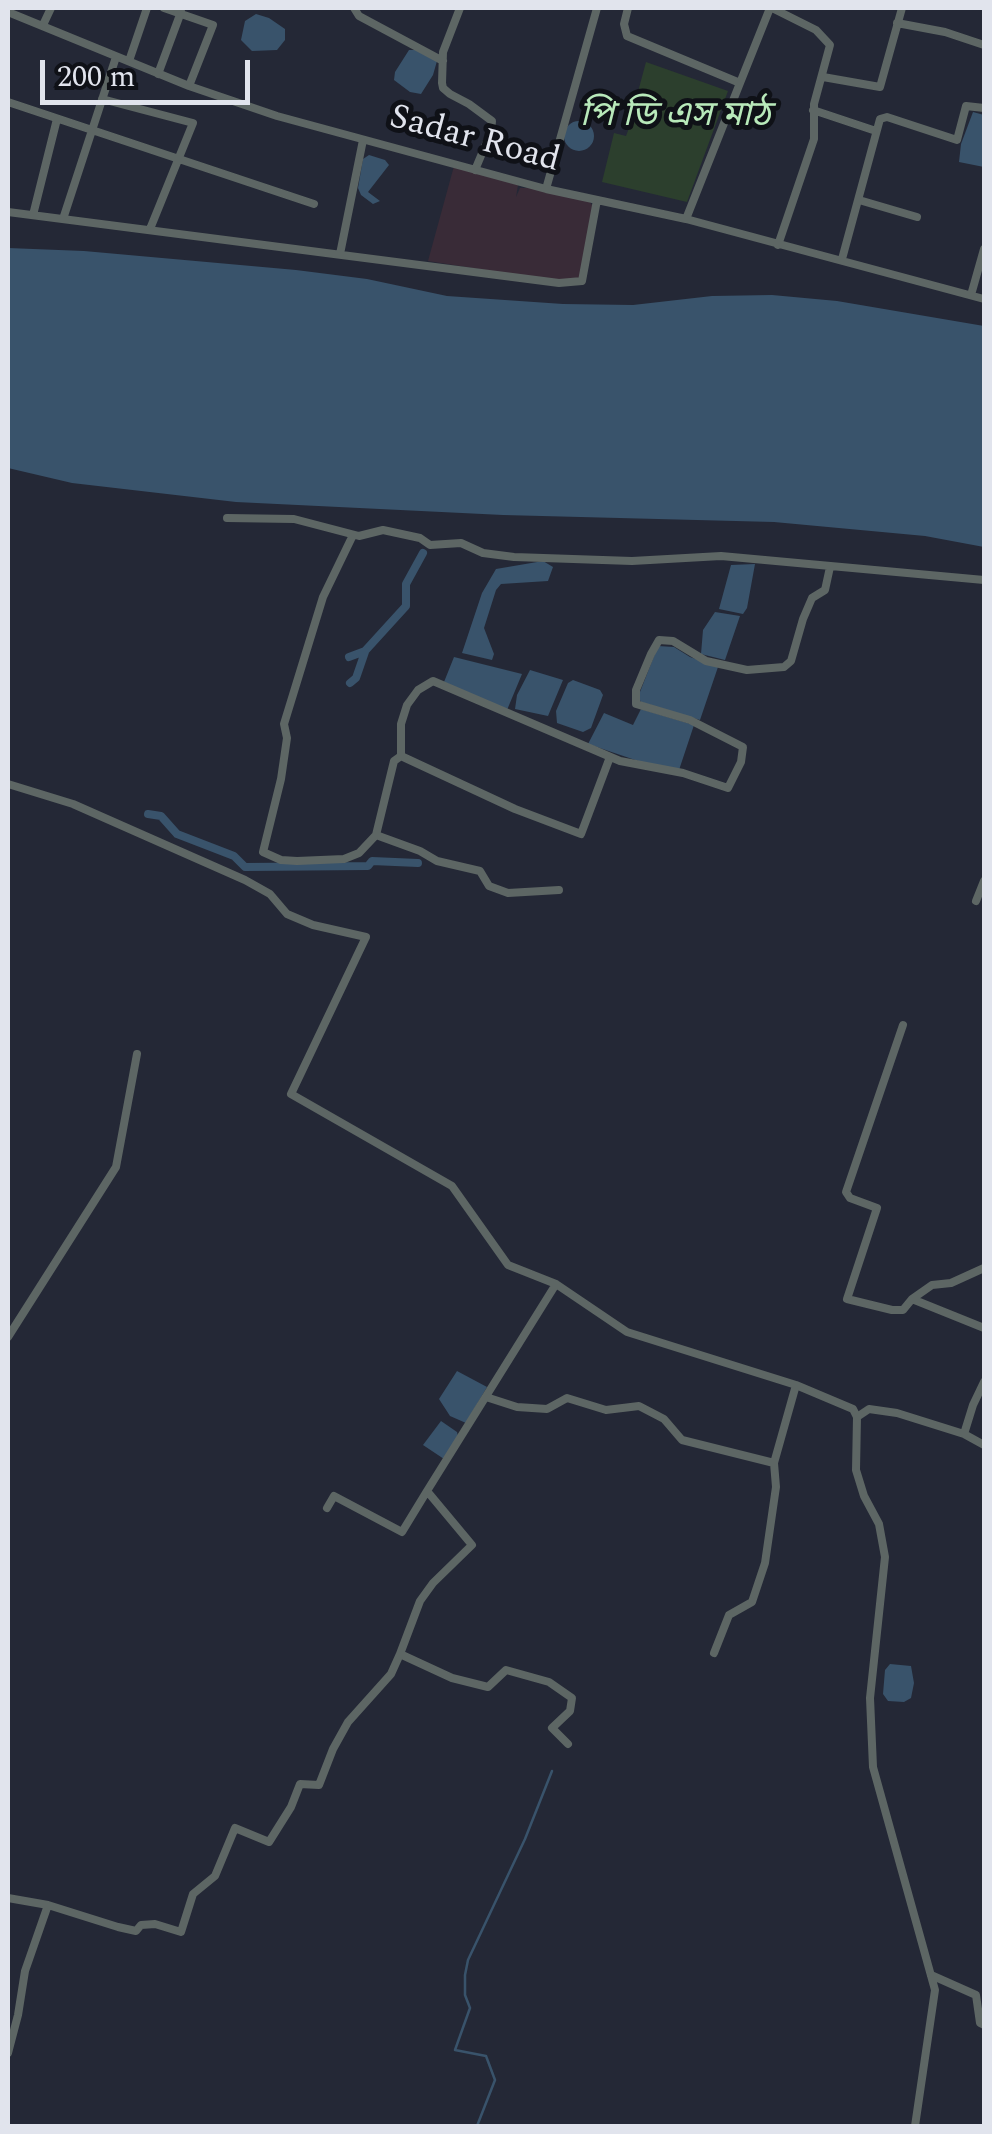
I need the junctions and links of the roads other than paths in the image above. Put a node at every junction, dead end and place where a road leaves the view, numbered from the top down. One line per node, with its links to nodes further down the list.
1 (51, 8): 13 (street)
2 (147, 8): 17 (street)
3 (164, 8): 11 (street)
4 (354, 8): 16 (street)
5 (460, 8): 16 (street)
6 (597, 8): 32 (street)
7 (628, 8): 20 (street)
8 (771, 8): 19 (street); 20 (street)
9 (902, 8): 12 (street)
10 (8, 12): 13 (street, Sadar Road)
11 (181, 12): 18 (street); 21 (street)
12 (896, 23): 14 (street); 19 (street)
13 (43, 25): 15 (street, Sadar Road)
14 (984, 45)
15 (116, 57): 17 (street, Sadar Road); 22 (street)
16 (444, 60): 31 (street)
17 (128, 62): 18 (street, Sadar Road)
18 (158, 74): 21 (street, Sadar Road)
19 (823, 76): 25 (street)
20 (740, 83): 40 (street)
21 (189, 86): 29 (street, Sadar Road)
22 (102, 99): 27 (street); 30 (street)
23 (8, 102): 26 (street)
24 (984, 108): 28 (street)
25 (813, 110): 28 (street); 42 (street)
26 (57, 119): 27 (street); 37 (street)
27 (92, 131): 30 (street); 39 (street)
28 (876, 131): 34 (street)
29 (363, 140): 31 (street, Sadar Road); 44 (street)
30 (179, 158): 35 (street); 41 (street)
31 (475, 170): 32 (street, Sadar Road)
32 (546, 189): 33 (street, Sadar Road)
33 (597, 200): 40 (street, Sadar Road); 44 (street)
34 (859, 200): 38 (street); 45 (street)
35 (314, 204)
36 (8, 212): 37 (street)
37 (33, 214): 39 (street)
38 (917, 216)
39 (63, 219): 41 (street)
40 (686, 219): 42 (street, Sadar Road)
41 (150, 229): 44 (street)
42 (778, 246): 45 (street, Sadar Road)
43 (984, 249): 46 (street)
44 (340, 254)
45 (842, 260): 46 (street, Sadar Road)
46 (971, 295): 47 (street, Sadar Road)
47 (984, 299)
48 (227, 518): 49 (street)
49 (353, 535): 50 (street); 55 (street)
50 (830, 567): 51 (street); 53 (street)
51 (984, 580)
52 (401, 756): 53 (street); 53 (street); 55 (street)
53 (610, 757)
54 (8, 784): 62 (street)
55 (376, 835): 57 (street)
56 (984, 881): 58 (street)
57 (560, 890)
58 (976, 901)
59 (902, 1025): 63 (street)
60 (137, 1054): 65 (street)
61 (984, 1268): 63 (street)
62 (556, 1284): 67 (street); 68 (street)
63 (912, 1299): 64 (street)
64 (984, 1328)
65 (8, 1337)
66 (984, 1382): 70 (street)
67 (796, 1385): 69 (street); 72 (street)
68 (486, 1397): 72 (street); 73 (street)
69 (857, 1417): 70 (street); 80 (street)
70 (964, 1434): 71 (street)
71 (984, 1445)
72 (774, 1464): 75 (street)
73 (427, 1491): 74 (street); 76 (street)
74 (327, 1508)
75 (714, 1653)
76 (400, 1654): 77 (street); 79 (street)
77 (568, 1744)
78 (8, 1898): 79 (street)
79 (48, 1905): 82 (street)
80 (931, 1975): 81 (street); 83 (street)
81 (984, 2025)
82 (8, 2053)
83 (916, 2126)

